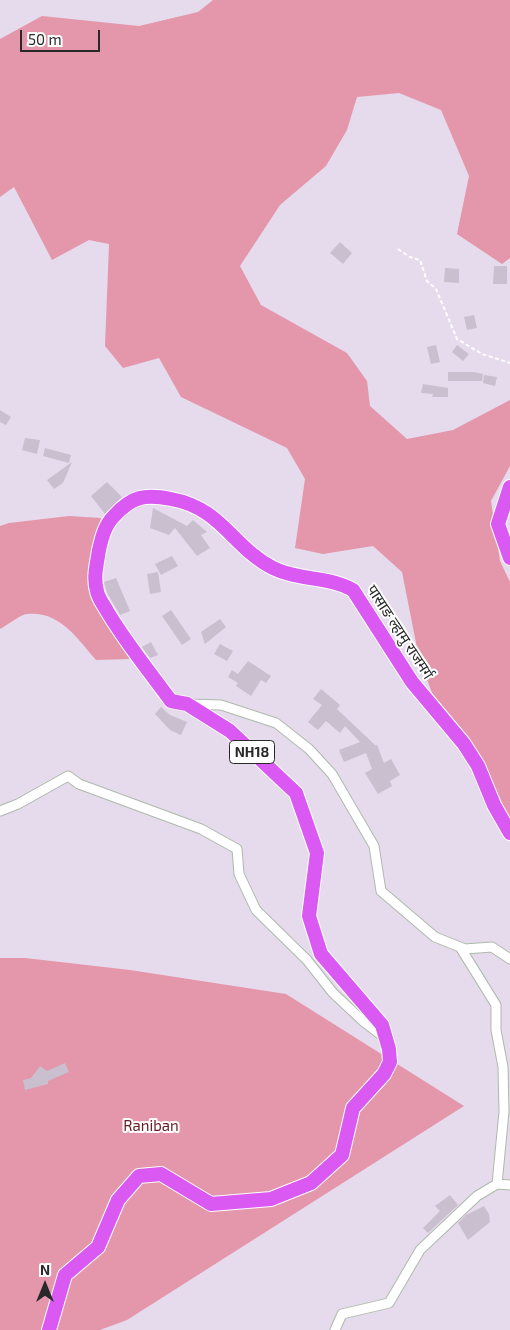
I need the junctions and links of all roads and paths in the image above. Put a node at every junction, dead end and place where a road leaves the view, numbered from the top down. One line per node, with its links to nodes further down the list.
1 (398, 250): 2 (path)
2 (510, 363)
3 (510, 486): 4 (main road)
4 (510, 558)
5 (186, 704): 7 (main road, पासाङ ल्हामु राजमर्ग / NH18); 8 (street); 10 (main road, पासाङ ल्हामु राजमर्ग / NH18)
6 (0, 810): 10 (street)
7 (510, 833)
8 (460, 947): 9 (street); 11 (street)
9 (510, 959)
10 (385, 1038): 13 (main road, पासाङ ल्हामु राजमर्ग / NH18)
11 (497, 1184): 12 (street); 14 (street)
12 (510, 1185)
13 (49, 1330)
14 (335, 1330)

